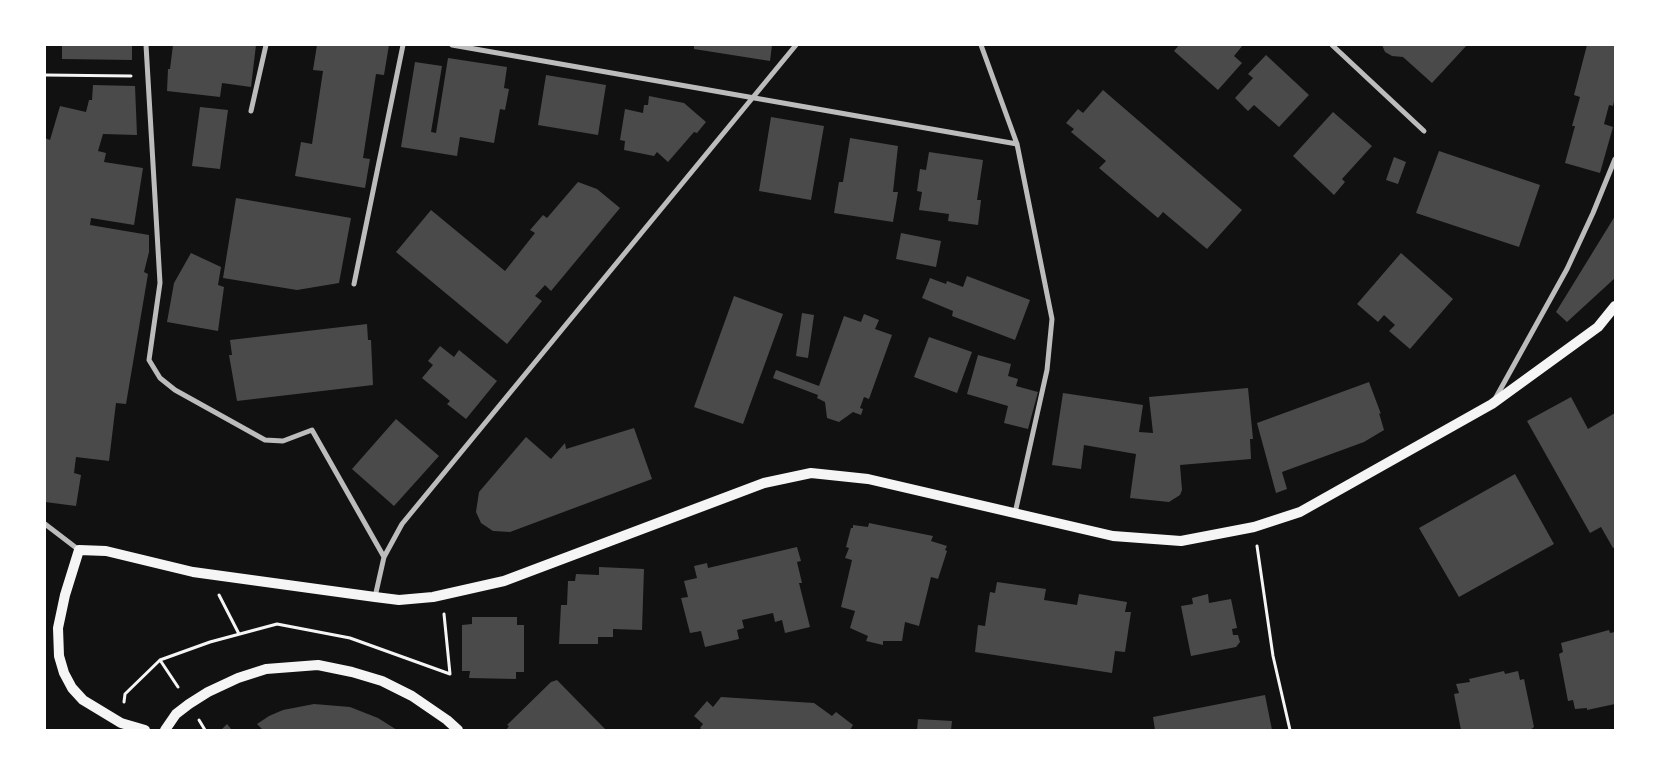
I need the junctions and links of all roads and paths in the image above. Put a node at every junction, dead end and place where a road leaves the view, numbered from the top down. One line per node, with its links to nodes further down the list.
1 (146, 45): 9 (street)
2 (266, 45): 11 (street)
3 (403, 45): 15 (street)
4 (453, 45): 10 (street)
5 (796, 45): 10 (street)
6 (981, 45): 13 (street)
7 (1332, 45): 12 (street)
8 (45, 75): 9 (path)
9 (146, 76): 22 (street)
10 (752, 96): 13 (street); 22 (street)
11 (251, 111)
12 (1424, 131)
13 (1017, 144): 18 (street)
14 (1615, 159): 17 (street)
15 (354, 284)
16 (1615, 306): 17 (main road)
17 (1492, 404): 20 (main road)
18 (1015, 514): 20 (main road); 24 (main road)
19 (45, 524): 21 (street)
20 (1254, 527): 34 (path)
21 (79, 550): 24 (main road); 29 (main road)
22 (384, 557): 24 (street)
23 (215, 588): 26 (path)
24 (376, 597)
25 (443, 609): 26 (path)
26 (239, 634): 27 (path)
27 (160, 660): 28 (path); 29 (path)
28 (189, 704): 31 (main road); 32 (path); 33 (main road)
29 (121, 723): 30 (main road)
30 (145, 730)
31 (165, 730)
32 (205, 730)
33 (458, 730)
34 (1290, 730)

